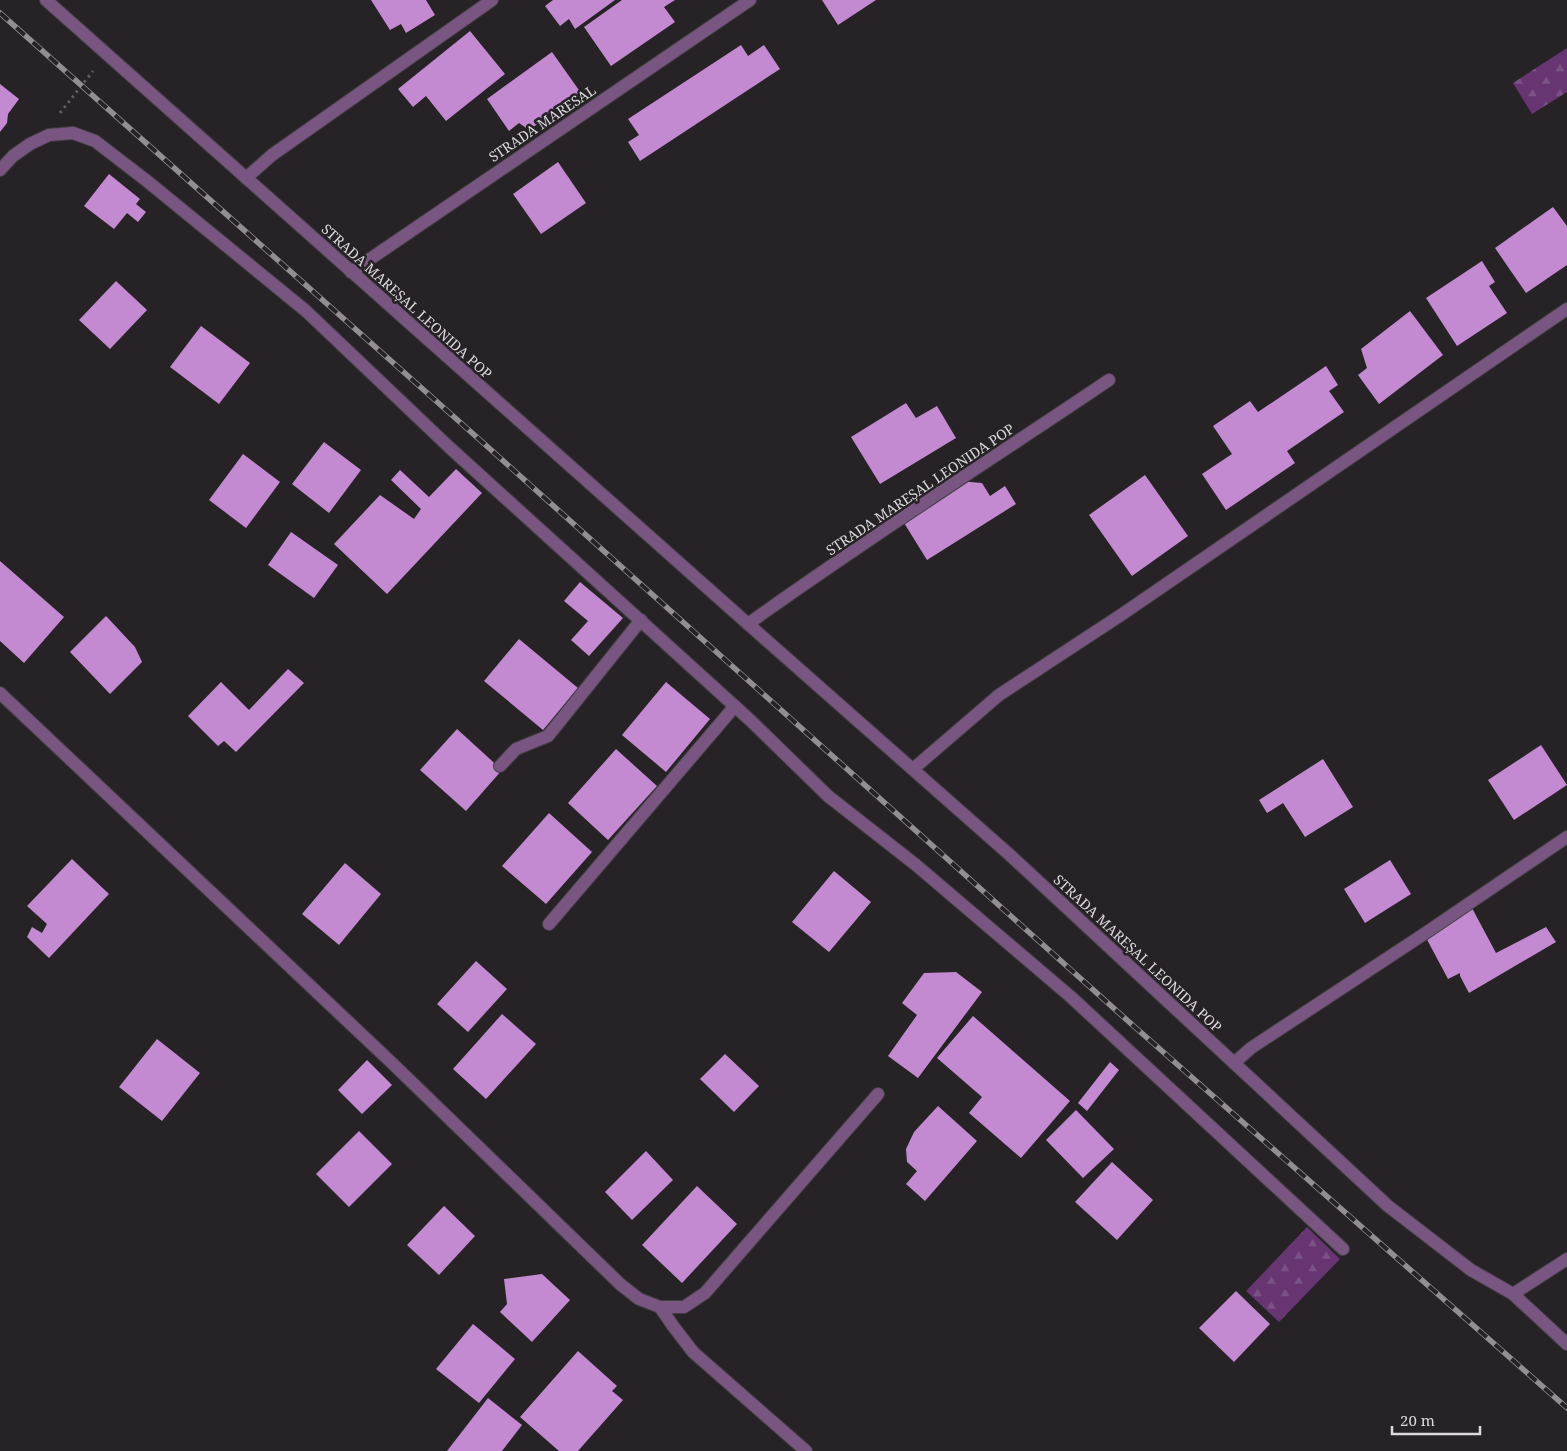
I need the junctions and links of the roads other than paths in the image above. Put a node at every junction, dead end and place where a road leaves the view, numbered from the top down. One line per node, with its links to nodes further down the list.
1 (46, 0): 5 (street, STRADA MAREȘAL LEONIDA POP)
2 (492, 0): 5 (street)
3 (750, 0): 6 (street, STRADA MARESAL)
4 (0, 170): 9 (street)
5 (246, 178): 6 (street, STRADA MAREȘAL LEONIDA POP)
6 (351, 272): 10 (street, STRADA MAREȘAL LEONIDA POP)
7 (1567, 309): 14 (street)
8 (1109, 380): 10 (street, STRADA MAREȘAL LEONIDA POP)
9 (640, 620): 12 (street); 13 (street)
10 (748, 624): 14 (street, STRADA MAREȘAL LEONIDA POP)
11 (0, 693): 22 (street)
12 (735, 706): 16 (street); 19 (street)
13 (500, 766)
14 (913, 769): 17 (street, STRADA MAREȘAL LEONIDA POP)
15 (1567, 837): 17 (street)
16 (549, 924)
17 (1234, 1063): 21 (street, STRADA MAREȘAL LEONIDA POP)
18 (878, 1094): 22 (street)
19 (1343, 1249)
20 (1567, 1259): 21 (street)
21 (1513, 1294): 23 (street, STRADA MAREȘAL LEONIDA POP)
22 (660, 1307): 24 (street)
23 (1567, 1344)
24 (806, 1451)

